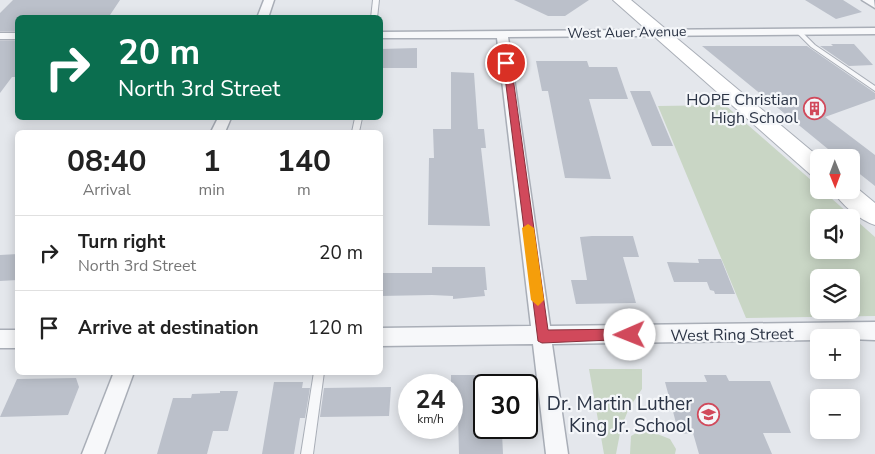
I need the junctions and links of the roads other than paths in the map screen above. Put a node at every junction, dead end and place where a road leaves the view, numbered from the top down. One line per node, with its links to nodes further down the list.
1 (269, 0): 6 (street)
2 (376, 0): 7 (lane)
3 (621, 0): 9 (main road)
4 (867, 0): 5 (street)
5 (875, 5)
6 (263, 15)
7 (374, 15)
8 (875, 30): 10 (street, West Auer Avenue)
9 (657, 31): 10 (street, West Auer Avenue); 11 (street, West Auer Avenue); 16 (main road)
10 (798, 31): 15 (lane)
11 (502, 34): 12 (street, West Auer Avenue); 20 (street)
12 (383, 35)
13 (0, 36): 14 (street)
14 (15, 36)
15 (875, 88)
16 (810, 160)
17 (855, 199): 18 (main road)
18 (875, 216)
19 (875, 331): 20 (street, West Ring Street)
20 (542, 336): 21 (street, West Ring Street); 28 (street)
21 (383, 337)
22 (15, 339): 23 (street)
23 (0, 340)
24 (123, 375): 26 (street)
25 (318, 375): 27 (lane)
26 (93, 454)
27 (307, 454)
28 (557, 454)

